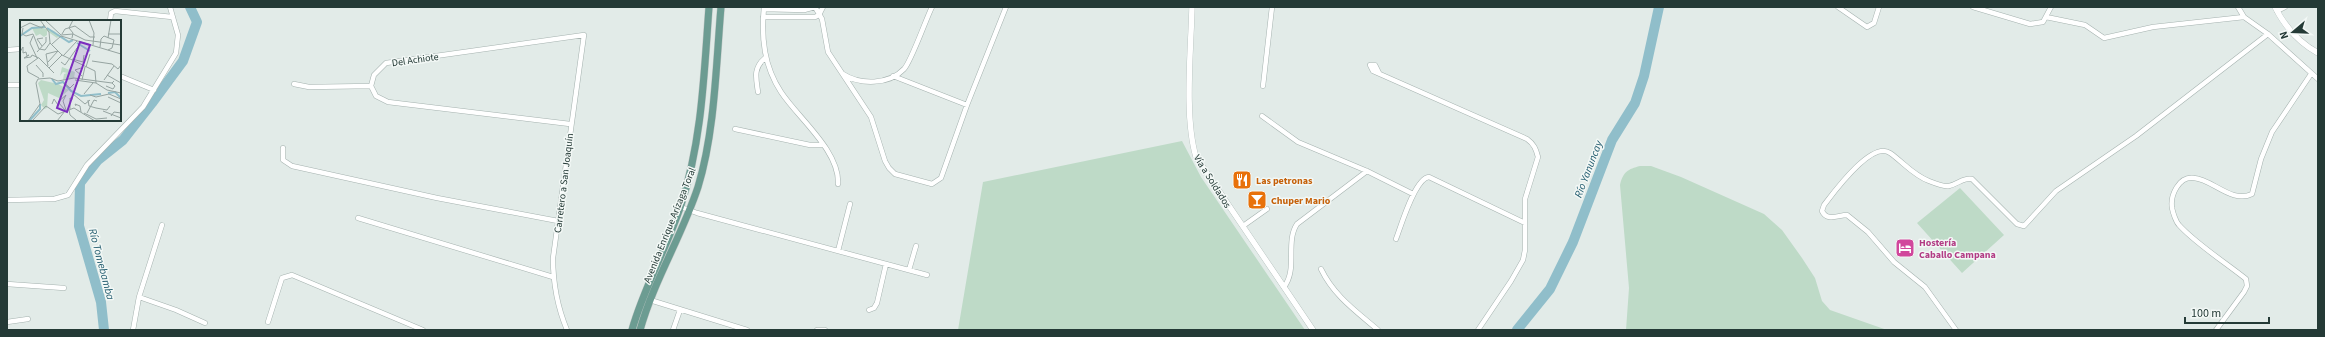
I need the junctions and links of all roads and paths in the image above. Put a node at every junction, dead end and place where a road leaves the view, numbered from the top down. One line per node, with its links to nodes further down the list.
1 (170, 7): 19 (street)
2 (710, 7): 54 (main road, Avenida Enrique Arízaga Toral)
3 (721, 7): 56 (main road, Avenida Enrique Arízaga Toral)
4 (815, 7): 16 (street); 18 (street)
5 (823, 7): 18 (street)
6 (932, 7): 34 (street)
7 (1006, 7): 43 (street)
8 (1192, 7): 61 (street, Vía a Soldados)
9 (1272, 7): 40 (street)
10 (1838, 7): 11 (street)
11 (1879, 7)
12 (1972, 7): 21 (street)
13 (2051, 7): 21 (street)
14 (2238, 7): 22 (street)
15 (2285, 7): 17 (street)
16 (764, 8): 20 (street)
17 (2276, 9): 28 (street)
18 (819, 15): 20 (street); 30 (street)
19 (172, 17): 23 (street); 41 (street)
20 (763, 17): 29 (street)
21 (2046, 17): 22 (street)
22 (2244, 17): 24 (street)
23 (110, 20)
24 (2268, 34): 32 (street); 94 (street)
25 (584, 36): 39 (street, Del Achiote); 45 (street, Carretero a San Joaquín)
26 (20, 49): 27 (street)
27 (7, 50)
28 (2318, 53)
29 (765, 58): 42 (street); 47 (street)
30 (840, 72): 34 (street); 43 (street)
31 (1380, 73): 59 (street)
32 (2311, 74): 35 (street); 81 (street)
33 (121, 76): 41 (street)
34 (893, 76): 43 (street)
35 (2318, 79)
36 (20, 84): 38 (street)
37 (294, 84): 39 (street)
38 (7, 85)
39 (370, 86): 45 (street)
40 (1263, 86)
41 (154, 90): 52 (street)
42 (758, 92)
43 (967, 105)
44 (1262, 116): 49 (street)
45 (570, 124): 58 (street, Carretero a San Joaquín)
46 (735, 129): 47 (street)
47 (822, 145): 50 (street)
48 (283, 148): 58 (street)
49 (1367, 171): 51 (street); 71 (street)
50 (838, 184)
51 (1413, 194): 59 (street); 62 (street)
52 (7, 200)
53 (850, 204): 64 (street)
54 (681, 207): 56 (street); 85 (main road, Avenida Enrique Arízaga Toral)
55 (1267, 209): 61 (street)
56 (688, 210): 64 (street); 74 (main road, Avenida Enrique Arízaga Toral)
57 (358, 218): 69 (street)
58 (558, 221): 69 (street, Carretero a San Joaquín)
59 (1525, 223): 93 (street)
60 (162, 225): 73 (street)
61 (1243, 226): 71 (street, Vía a Soldados)
62 (1396, 239)
63 (916, 246): 67 (street)
64 (838, 251): 65 (street)
65 (886, 264): 67 (street); 76 (street)
66 (1321, 269): 92 (street)
67 (909, 270): 68 (street)
68 (927, 275)
69 (553, 277): 84 (street, Carretero a San Joaquín)
70 (7, 284): 72 (street)
71 (1284, 287): 91 (street, Vía a Soldados)
72 (64, 288)
73 (139, 297): 80 (street); 82 (street)
74 (650, 300): 75 (street); 86 (main road, Avenida Enrique Arízaga Toral)
75 (680, 310): 87 (street); 88 (street)
76 (869, 310)
77 (28, 319): 78 (street)
78 (7, 322)
79 (268, 322): 83 (street)
80 (205, 323)
81 (2216, 329)
82 (133, 330)
83 (423, 330)
84 (567, 330)
85 (632, 330)
86 (640, 330)
87 (673, 330)
88 (746, 330)
89 (817, 330): 90 (street)
90 (825, 330)
91 (1313, 330)
92 (1378, 330)
93 (1478, 330)
94 (1956, 330)

